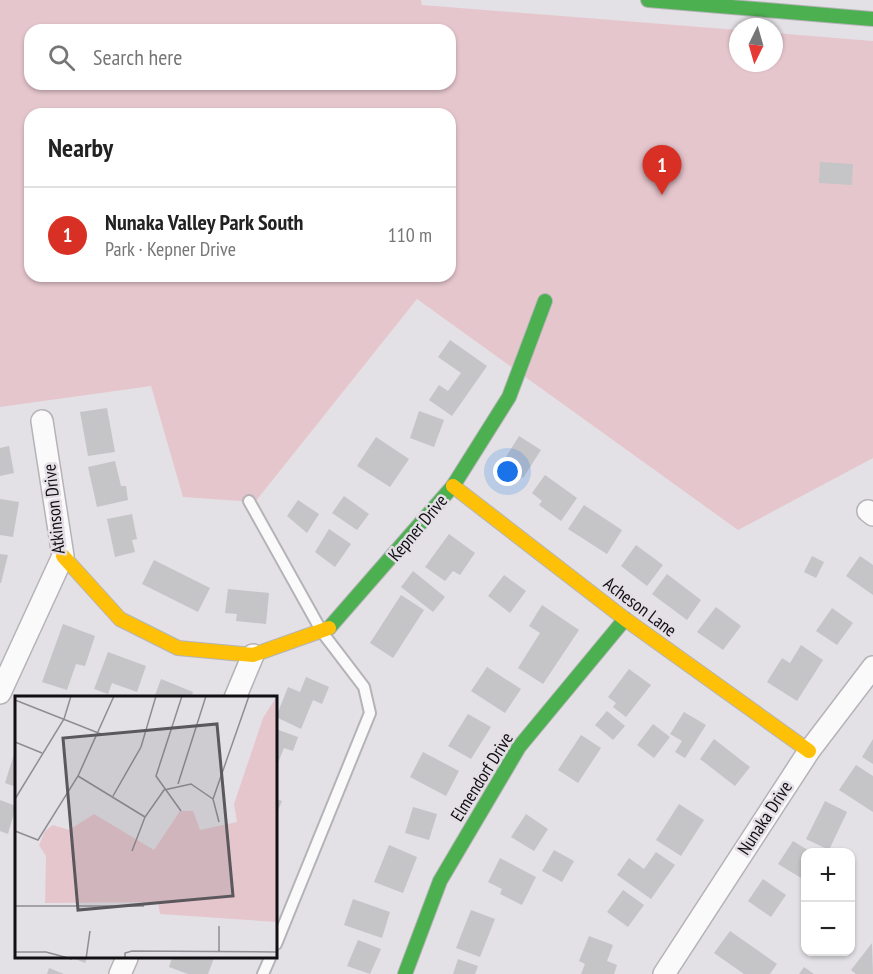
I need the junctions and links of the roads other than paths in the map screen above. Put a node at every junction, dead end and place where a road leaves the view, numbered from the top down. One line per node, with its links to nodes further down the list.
1 (648, 0): 2 (street)
2 (873, 19)
3 (545, 301): 5 (street, Kepner Drive)
4 (42, 421): 7 (street, Atkinson Drive)
5 (453, 486): 8 (street, Acheson Lane); 9 (street, Kepner Drive)
6 (249, 501): 9 (lane)
7 (63, 556): 10 (street); 12 (street, Atkinson Drive)
8 (625, 619): 14 (street, Acheson Lane); 20 (street, Elmendorf Drive)
9 (322, 632): 10 (street, Kepner Drive); 15 (lane)
10 (253, 655): 13 (street)
11 (873, 667): 14 (street, Nunaka Drive)
12 (0, 693)
13 (236, 696)
14 (809, 751): 21 (street, Nunaka Drive)
15 (278, 939)
16 (126, 959): 18 (street)
17 (269, 959): 19 (lane)
18 (120, 974)
19 (263, 974)
20 (405, 974)
21 (664, 974)

